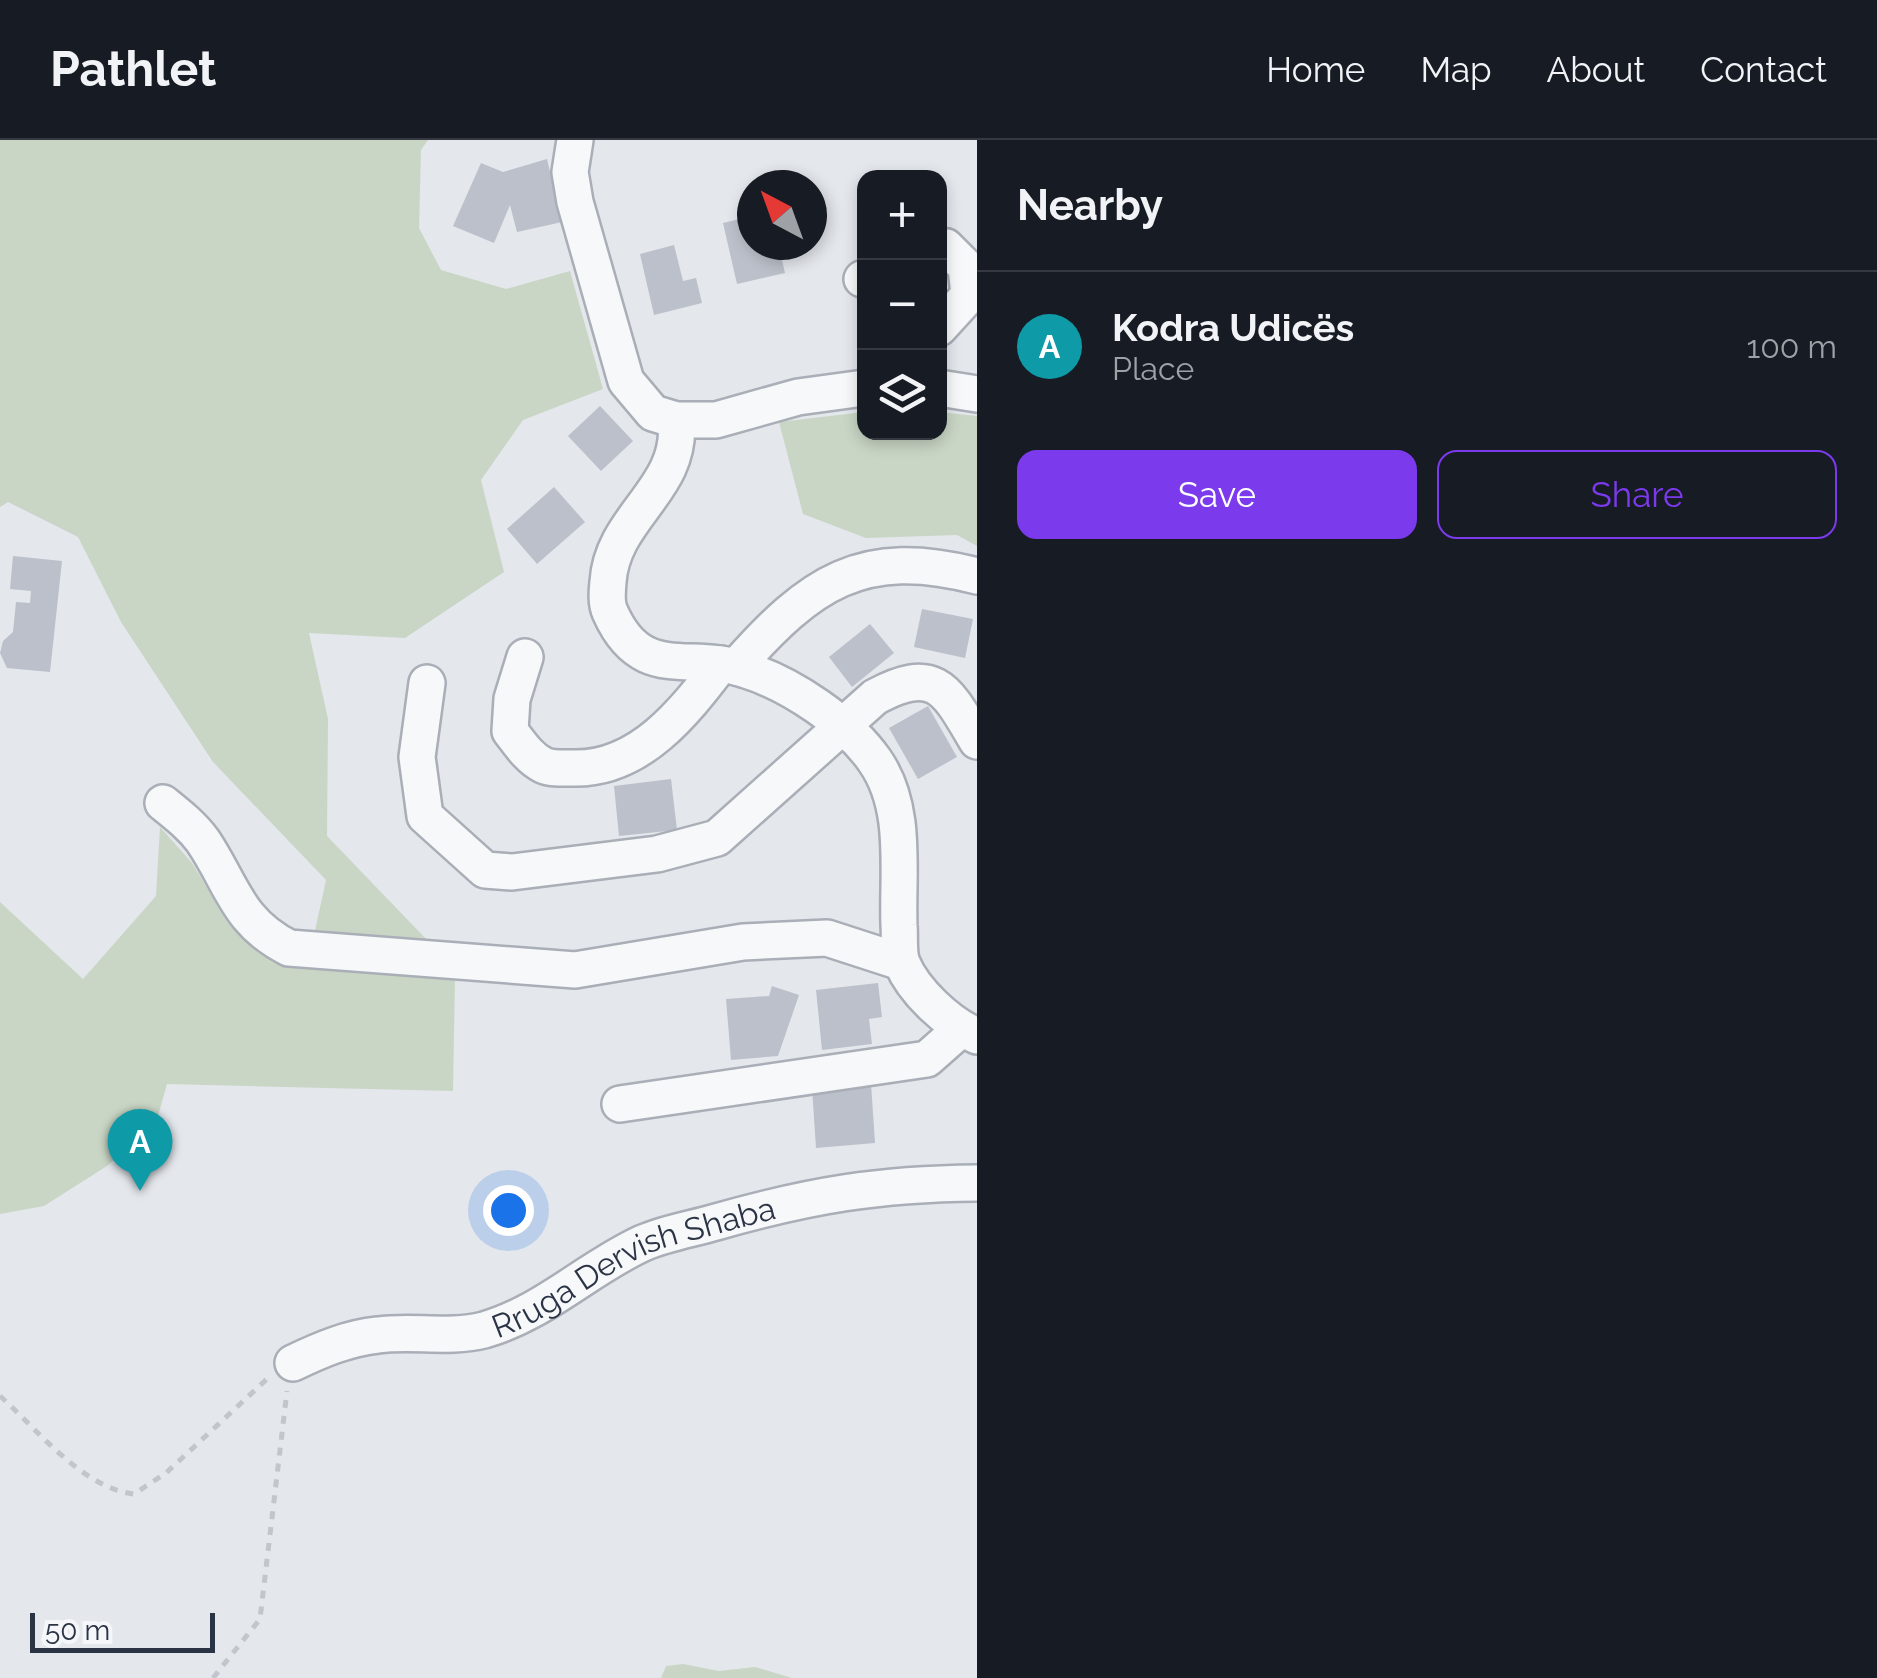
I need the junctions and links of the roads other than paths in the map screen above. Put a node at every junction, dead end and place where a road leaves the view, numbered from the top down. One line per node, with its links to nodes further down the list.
1 (575, 140): 7 (street)
2 (947, 248): 3 (street)
3 (947, 320)
4 (857, 389): 7 (street)
5 (947, 389): 6 (street)
6 (977, 394)
7 (676, 420): 10 (street)
8 (977, 576): 10 (street)
9 (525, 657): 10 (street)
10 (728, 666): 12 (street)
11 (427, 683): 12 (street)
12 (844, 729): 13 (street); 15 (street)
13 (977, 741)
14 (163, 804): 15 (street)
15 (901, 962): 16 (street)
16 (969, 1033): 17 (street)
17 (620, 1104)
18 (977, 1183): 19 (street, Rruga Dervish Shaba)
19 (293, 1363)

